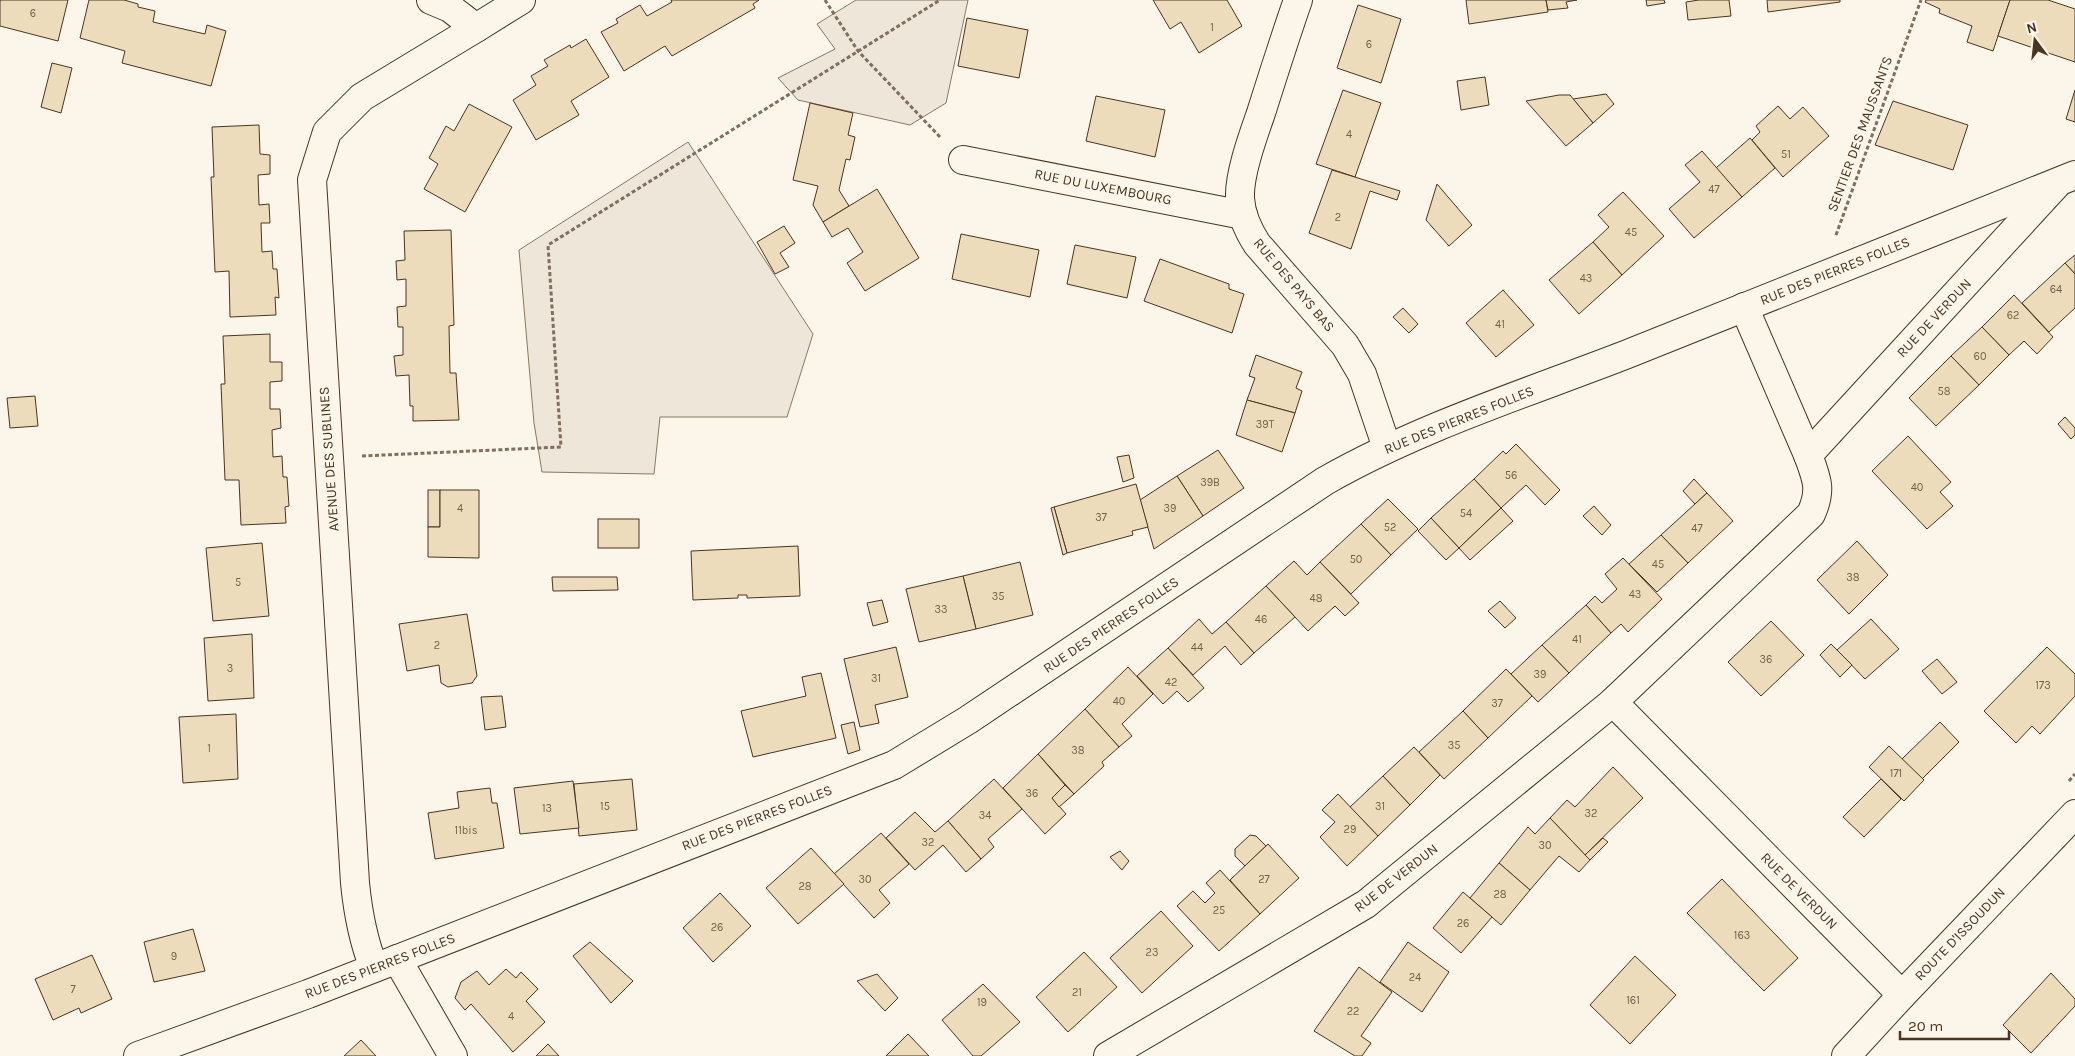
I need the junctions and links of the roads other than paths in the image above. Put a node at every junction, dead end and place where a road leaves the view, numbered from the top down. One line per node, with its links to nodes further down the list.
1 (431, 0): 4 (street)
2 (521, 0): 4 (street, AVENUE DES SUBLINES)
3 (1298, 0): 7 (street, RUE DES PAYS BAS)
4 (476, 28): 13 (street, AVENUE DES SUBLINES)
5 (963, 160): 7 (street, RUE DU LUXEMBOURG)
6 (2068, 178): 8 (street, RUE DES PIERRES FOLLES); 10 (street, RUE DE VERDUN)
7 (1243, 215): 9 (street, RUE DES PAYS BAS)
8 (1744, 308): 9 (street, RUE DES PIERRES FOLLES); 10 (street, RUE DE VERDUN)
9 (1387, 448): 13 (street, RUE DES PIERRES FOLLES)
10 (1808, 455): 11 (street, RUE DE VERDUN)
11 (1613, 702): 14 (street, RUE DE VERDUN); 17 (street, RUE DE VERDUN)
12 (2075, 814): 14 (street, ROUTE D'ISSOUDUN)
13 (385, 964): 15 (street, RUE DES PIERRES FOLLES); 16 (street, AVENUE DES SUBLINES)
14 (1902, 994): 18 (street, ROUTE D'ISSOUDUN)
15 (138, 1056)
16 (453, 1056)
17 (1108, 1056)
18 (1846, 1056)

